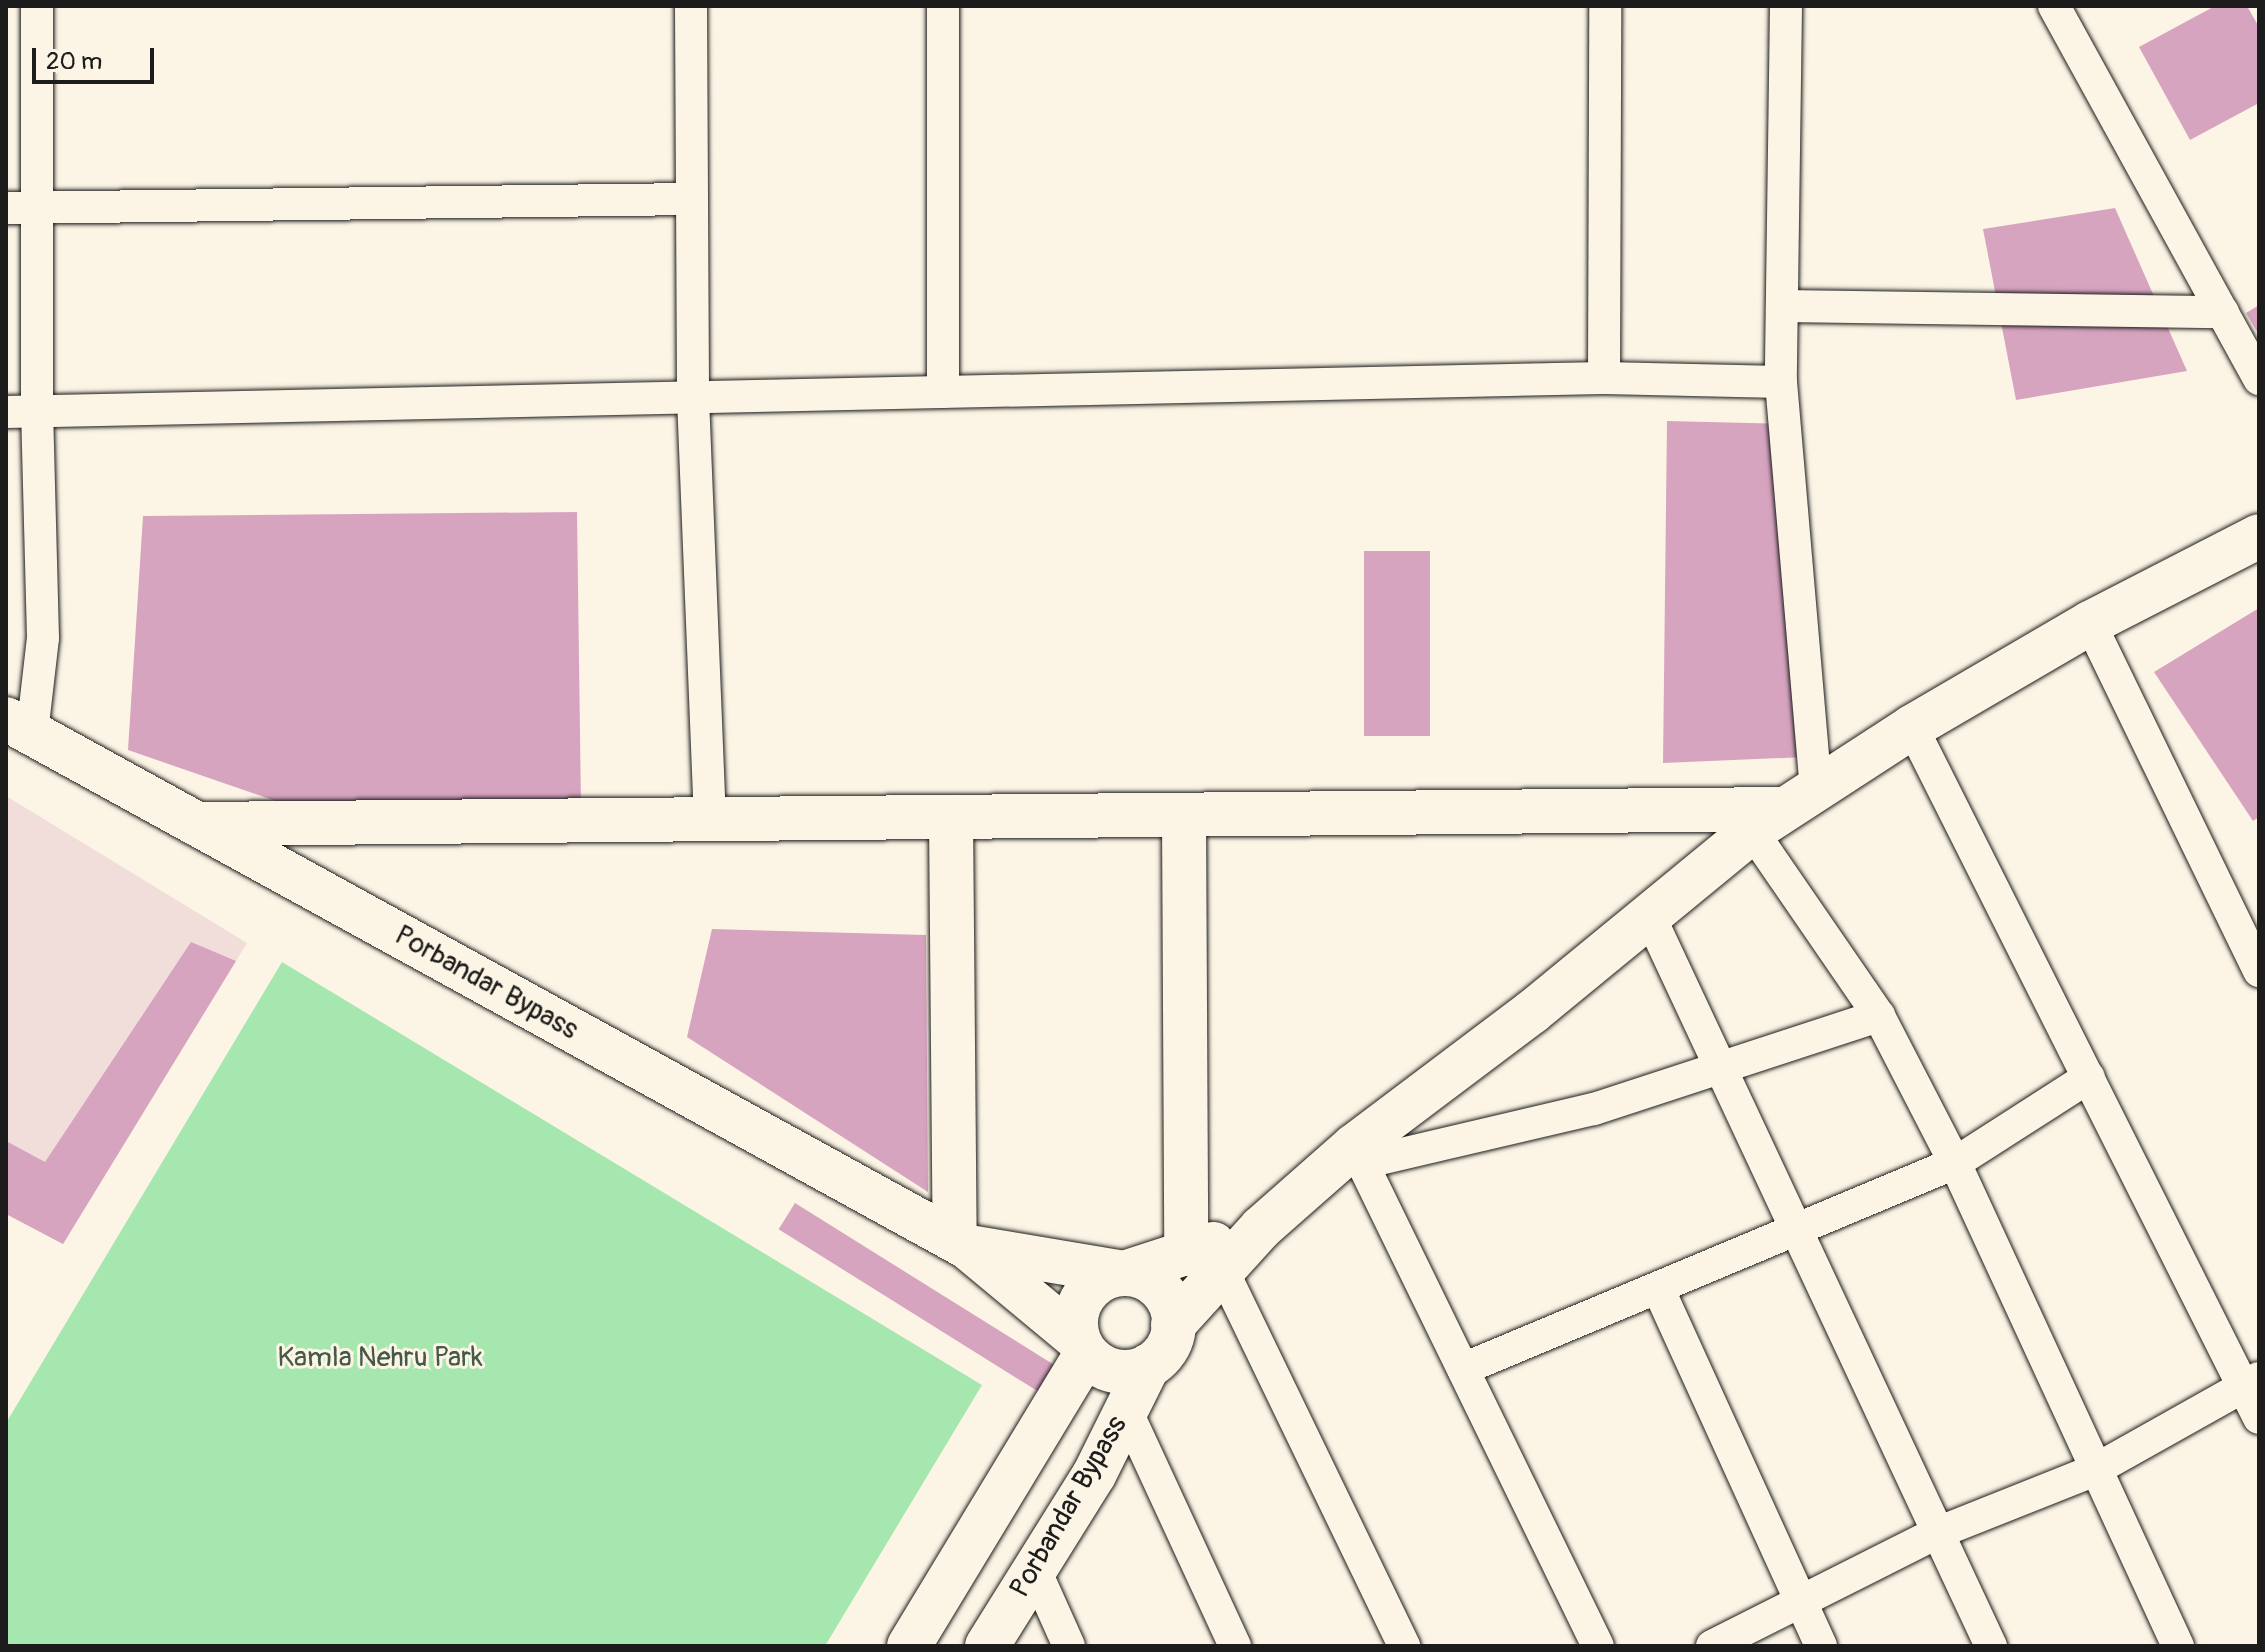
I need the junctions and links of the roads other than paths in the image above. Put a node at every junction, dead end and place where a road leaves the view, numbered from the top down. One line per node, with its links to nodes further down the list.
1 (37, 6): 8 (street)
2 (691, 6): 7 (street)
3 (943, 6): 14 (street)
4 (1605, 6): 11 (street)
5 (1786, 6): 9 (street)
6 (2054, 6): 10 (street)
7 (692, 199): 8 (street); 15 (street)
8 (21, 207): 16 (street)
9 (1782, 306): 10 (street); 13 (street)
10 (2223, 312): 12 (street)
11 (1604, 378): 13 (street); 14 (street)
12 (2259, 379)
13 (1781, 382): 21 (street)
14 (943, 392): 15 (street)
15 (693, 398): 16 (street); 24 (street)
16 (21, 412): 19 (street)
17 (2259, 536): 18 (main road)
18 (2090, 623): 20 (main road); 27 (street)
19 (19, 726): 25 (main road, Porbandar Bypass)
20 (1912, 727): 21 (main road); 30 (street)
21 (1784, 810): 22 (main road); 26 (main road); 28 (street)
22 (1184, 815): 23 (main road); 35 (main road)
23 (951, 817): 24 (main road); 34 (main road)
24 (710, 819): 25 (main road)
25 (197, 824): 34 (main road, Porbandar Bypass)
26 (1650, 917): 29 (street); 31 (main road)
27 (2259, 971)
28 (1879, 1016): 29 (street); 32 (street)
29 (1722, 1070): 31 (street); 33 (street)
30 (2089, 1077): 32 (street); 42 (street)
31 (1359, 1155): 35 (main road); 41 (street)
32 (1955, 1163): 33 (street); 45 (street)
33 (1797, 1230): 37 (street); 46 (street)
34 (961, 1243): 36 (main road); 39 (main road)
35 (1204, 1261): 36 (main road); 38 (main road); 53 (street)
36 (1124, 1273): 38 (main road); 39 (main road)
37 (1658, 1288): 41 (street); 48 (street)
38 (1173, 1325): 40 (main road)
39 (1082, 1346): 40 (main road); 49 (main road)
40 (1148, 1366): 43 (main road, Porbandar Bypass)
41 (1463, 1369): 54 (street)
42 (2251, 1382): 44 (street); 45 (street)
43 (1126, 1410): 47 (main road, Porbandar Bypass); 52 (street)
44 (2259, 1418)
45 (2093, 1471): 46 (street); 58 (street)
46 (1937, 1533): 48 (street); 57 (street)
47 (1035, 1570): 50 (main road, Porbandar Bypass); 51 (street)
48 (1801, 1602): 55 (street); 56 (street)
49 (909, 1646)
50 (987, 1646)
51 (1069, 1646)
52 (1235, 1646)
53 (1404, 1646)
54 (1598, 1646)
55 (1712, 1646)
56 (1821, 1646)
57 (1991, 1646)
58 (2178, 1646)

